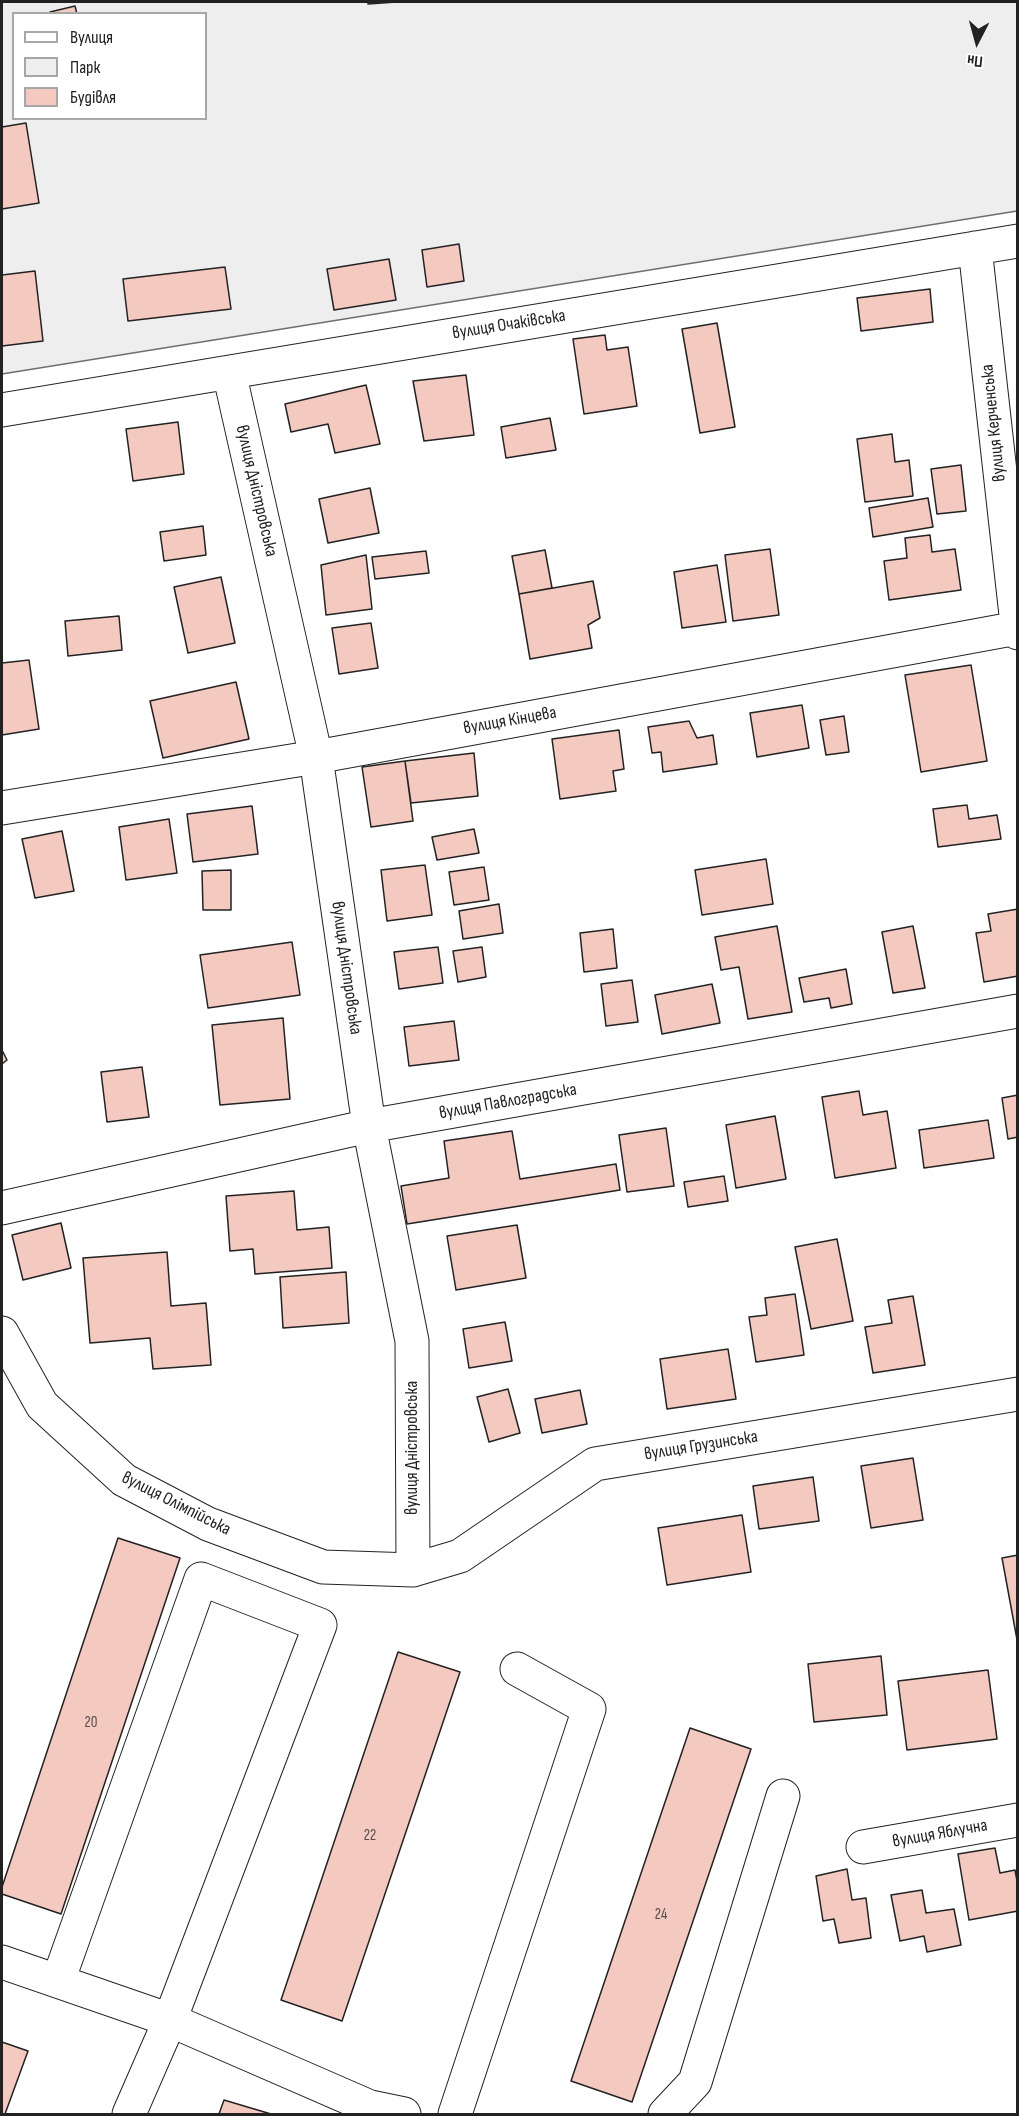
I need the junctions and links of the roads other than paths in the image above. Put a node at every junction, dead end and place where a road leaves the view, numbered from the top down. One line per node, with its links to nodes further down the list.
1 (1017, 241): 2 (street, вулиця Очаківська)
2 (975, 248): 3 (street, вулиця Очаківська); 5 (street, вулиця Керченська)
3 (229, 372): 4 (street, вулиця Очаківська); 6 (street, вулиця Дністровська)
4 (2, 410)
5 (1017, 630): 6 (street, вулиця Кінцева)
6 (316, 757): 7 (street, вулиця Кінцева); 9 (street, вулиця Дністровська)
7 (2, 808)
8 (1017, 1011): 9 (street, вулиця Павлоградська)
9 (369, 1126): 10 (street, вулиця Павлоградська); 13 (street, вулиця Дністровська)
10 (2, 1208)
11 (3, 1343): 13 (street, вулиця Олімпійська)
12 (1017, 1394): 13 (street, вулиця Грузинська)
13 (412, 1570)
14 (517, 1669): 24 (street)
15 (783, 1796): 25 (street)
16 (1017, 1820): 17 (street, вулиця Яблучна)
17 (863, 1847)
18 (2, 1962): 19 (street)
19 (58, 1982): 20 (street); 20 (street)
20 (170, 2020): 21 (street); 22 (street)
21 (369, 2111): 23 (street)
22 (129, 2115)
23 (404, 2115)
24 (455, 2115)
25 (665, 2115)

